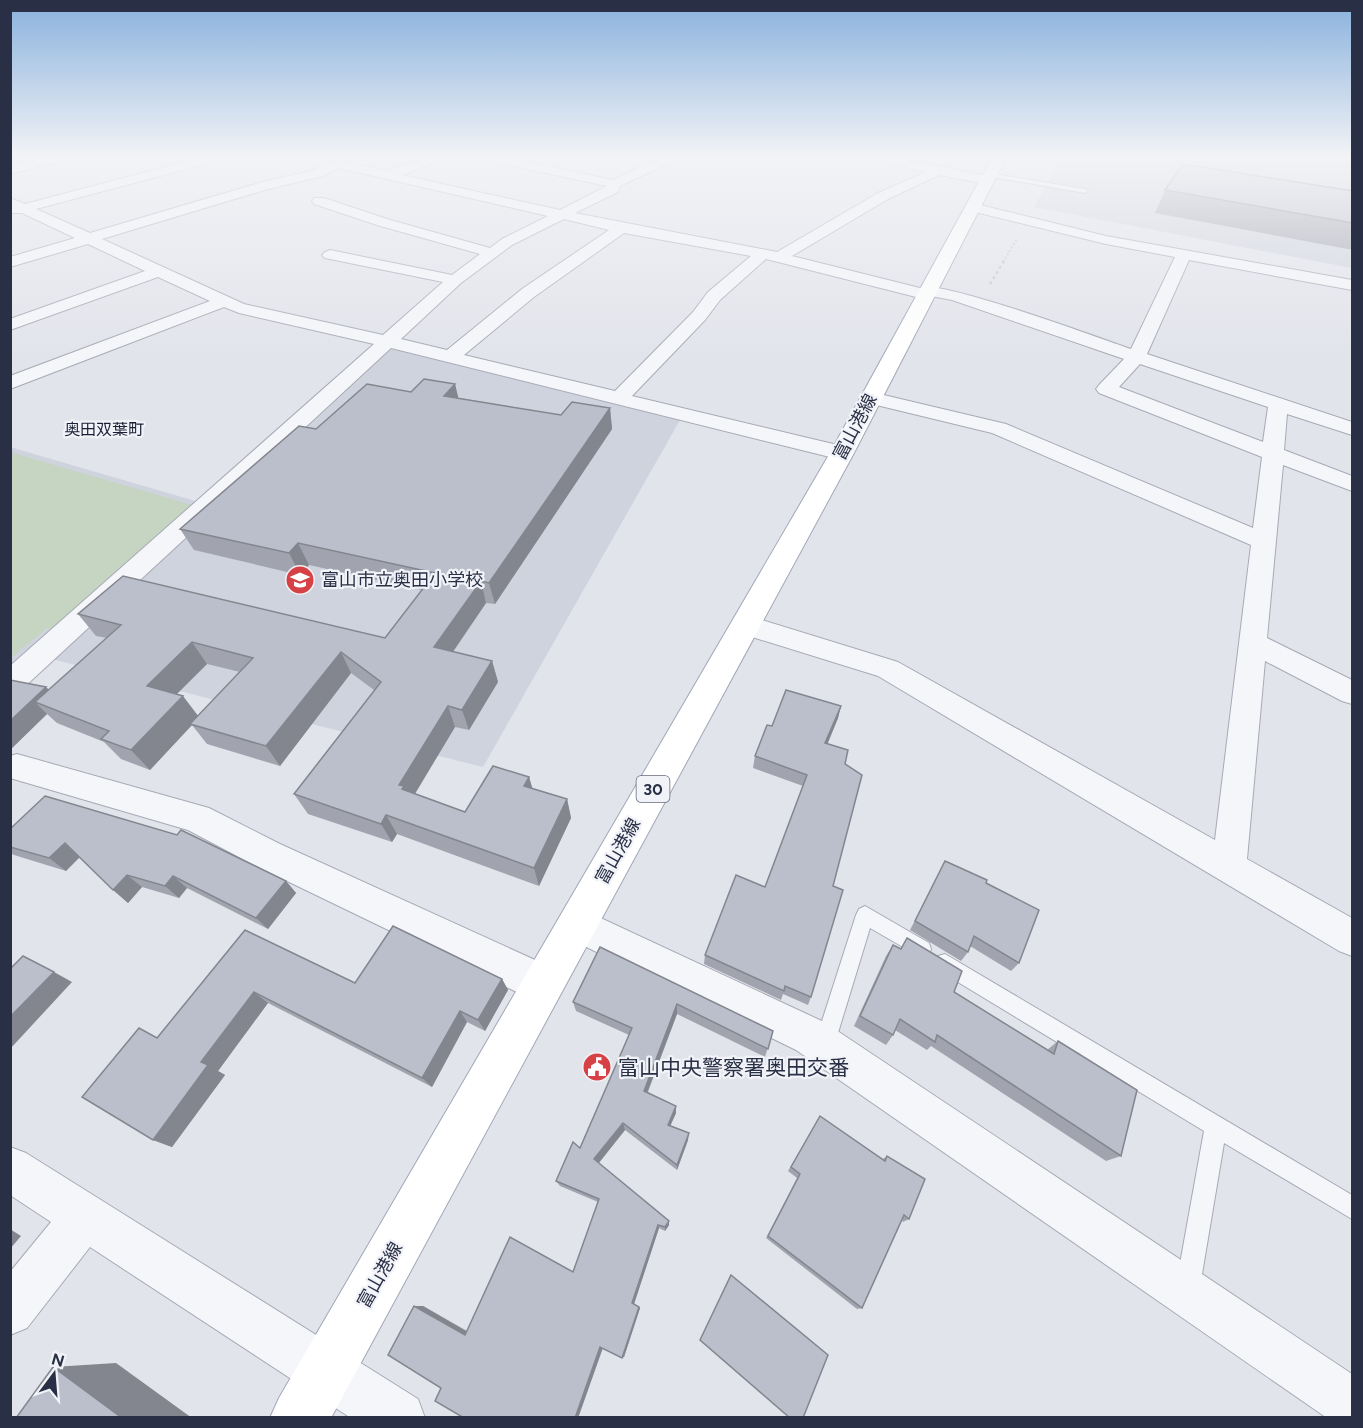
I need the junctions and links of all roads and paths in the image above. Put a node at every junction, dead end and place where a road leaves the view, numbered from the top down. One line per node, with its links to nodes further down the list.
1 (52, 223): 11 (street)
2 (144, 223): 11 (street)
3 (384, 223): 12 (street)
4 (544, 223): 12 (street)
5 (598, 223): 10 (street)
6 (833, 223): 15 (street)
7 (963, 223): 20 (main road, 富山港線 / 30)
8 (1028, 223): 22 (path)
9 (1036, 223): 13 (street)
10 (621, 228): 15 (street); 26 (street)
11 (91, 239): 16 (street); 17 (street)
12 (492, 253): 18 (street)
13 (1184, 254): 19 (street); 25 (street)
14 (330, 255): 18 (street)
15 (771, 255): 20 (street); 28 (street)
16 (10, 262)
17 (159, 271): 21 (street); 23 (street)
18 (455, 280): 24 (street)
19 (1353, 285)
20 (926, 292): 22 (street); 29 (main road, 富山港線 / 30)
21 (222, 302): 24 (street); 27 (street)
22 (978, 303): 25 (street)
23 (10, 325)
24 (386, 341): 26 (street); 38 (street)
25 (1137, 356): 30 (street); 33 (street)
26 (450, 357): 28 (street)
27 (10, 383)
28 (619, 398): 32 (street)
29 (871, 398): 32 (main road, 富山港線 / 30); 35 (street)
30 (1278, 404): 31 (street); 33 (street)
31 (1353, 429)
32 (842, 453): 36 (main road, 富山港線 / 30)
33 (1273, 455): 34 (street); 35 (street)
34 (1353, 484)
35 (1263, 541): 37 (street)
36 (746, 625): 41 (street); 42 (main road, 富山港線 / 30)
37 (1252, 642): 39 (street); 41 (street)
38 (10, 683)
39 (1353, 693)
40 (17, 767): 44 (street)
41 (1228, 866): 43 (street)
42 (577, 924): 44 (main road, 富山港線 / 30); 45 (street)
43 (1353, 938)
44 (543, 984): 52 (main road, 富山港線 / 30)
45 (824, 1046): 46 (lane); 50 (street)
46 (1216, 1126): 48 (lane); 50 (lane)
47 (10, 1169): 49 (street)
48 (1353, 1208)
49 (85, 1216): 51 (street); 52 (street)
50 (1187, 1292): 53 (street)
51 (10, 1311)
52 (326, 1370): 54 (main road, 富山港線 / 30); 55 (street)
53 (1353, 1404)
54 (299, 1418)
55 (399, 1418)

